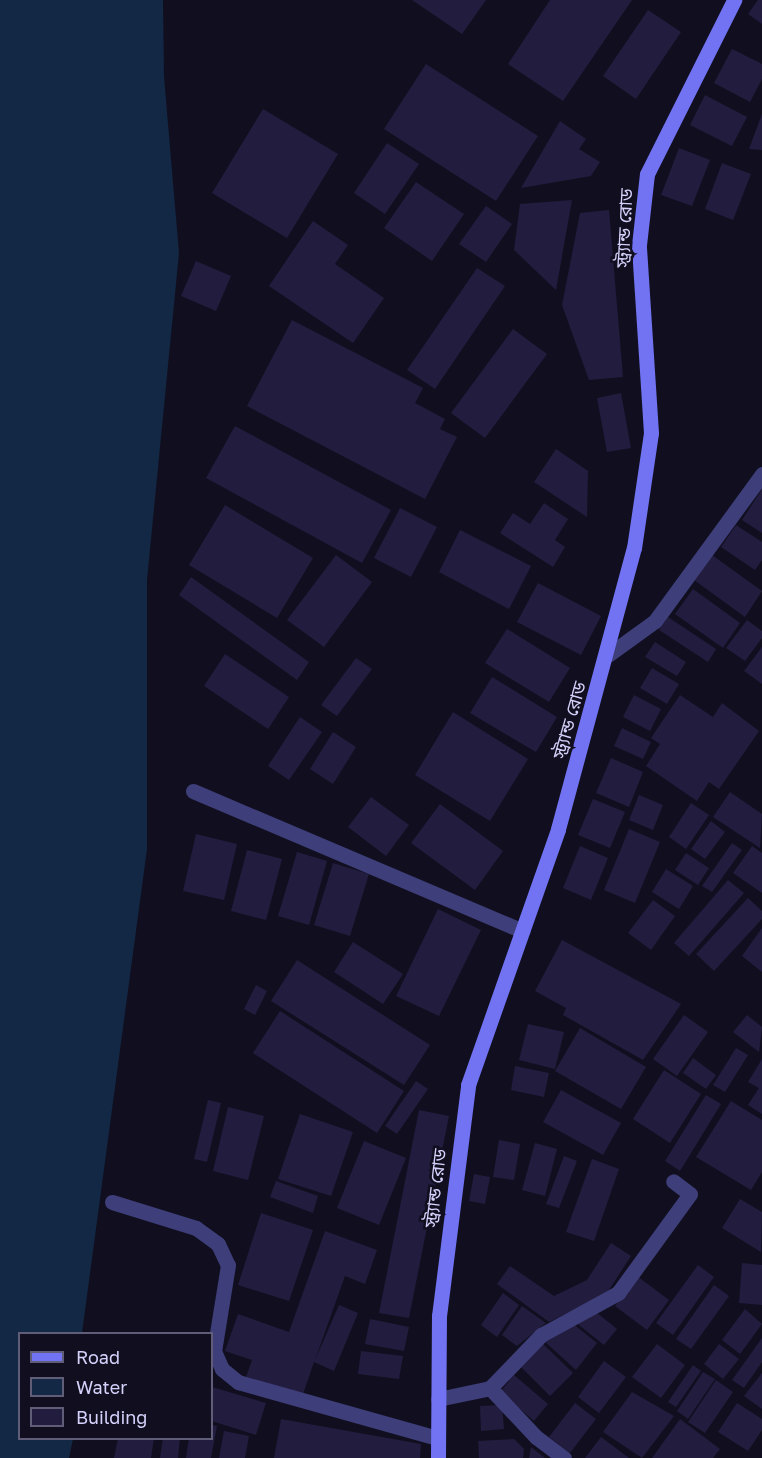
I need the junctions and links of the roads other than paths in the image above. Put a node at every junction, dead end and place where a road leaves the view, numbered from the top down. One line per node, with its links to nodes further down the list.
1 (734, 0): 3 (main road, স্ট্র্যান্ড রোড)
2 (762, 474): 3 (street)
3 (608, 655): 5 (main road, স্ট্র্যান্ড রোড)
4 (193, 791): 5 (street)
5 (524, 931): 9 (main road, স্ট্র্যান্ড রোড)
6 (673, 1181): 8 (street)
7 (112, 1202): 10 (street)
8 (490, 1388): 9 (street); 12 (street)
9 (438, 1399): 10 (main road, স্ট্র্যান্ড রোড)
10 (437, 1438): 11 (main road, স্ট্র্যান্ড রোড)
11 (438, 1458)
12 (564, 1458)

